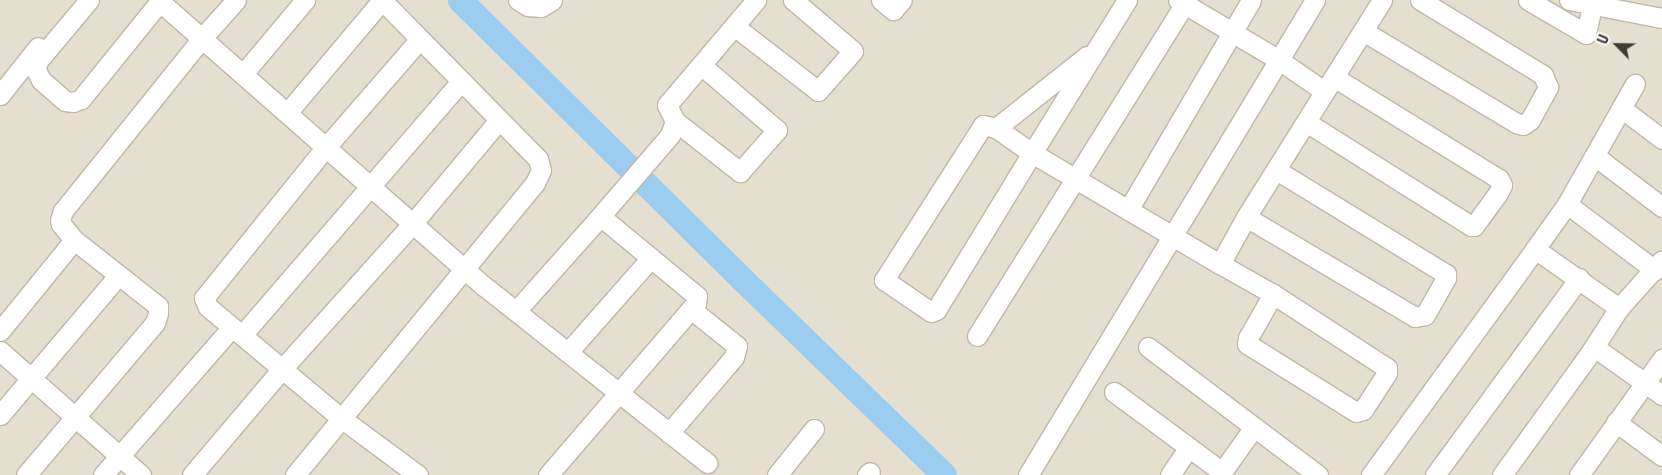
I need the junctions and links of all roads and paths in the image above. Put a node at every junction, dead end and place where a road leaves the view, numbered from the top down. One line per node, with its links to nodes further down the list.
1 (76, 0): 35 (street)
2 (89, 0): 19 (street)
3 (236, 0): 26 (street)
4 (306, 0): 31 (street)
5 (382, 0): 27 (street); 37 (street)
6 (518, 0): 7 (street)
7 (552, 0)
8 (756, 0): 23 (street)
9 (793, 0): 23 (street)
10 (881, 0): 11 (street)
11 (902, 0)
12 (1127, 0): 28 (street)
13 (1251, 0): 24 (street)
14 (1314, 0): 29 (street)
15 (1382, 0): 25 (street)
16 (1420, 0): 25 (street)
17 (1528, 0): 21 (street)
18 (1569, 0): 21 (street)
19 (160, 1): 26 (street)
20 (1183, 1): 24 (street); 47 (street)
21 (1592, 5): 22 (street)
22 (1662, 18)
23 (734, 26): 30 (street)
24 (1231, 32): 29 (street); 51 (street)
25 (1363, 32): 33 (street)
26 (202, 38): 31 (street); 56 (street)
27 (420, 39): 32 (street); 43 (street)
28 (1099, 47): 41 (street); 44 (street)
29 (1279, 60): 33 (street); 55 (street)
30 (701, 65): 39 (street); 39 (street)
31 (243, 74): 37 (street)
32 (461, 81): 38 (street); 48 (street)
33 (1329, 84): 40 (street); 40 (street)
34 (1635, 84): 36 (street)
35 (0, 95)
36 (1621, 108): 42 (street); 45 (street)
37 (287, 113): 43 (street)
38 (499, 120): 54 (street); 61 (street)
39 (675, 121): 53 (street)
40 (1306, 122): 46 (street)
41 (996, 128): 44 (street); 44 (street)
42 (1662, 139)
43 (326, 147): 48 (street); 69 (street)
44 (1032, 153): 47 (street)
45 (1595, 156): 49 (street); 50 (street)
46 (1276, 170): 52 (street); 52 (street)
47 (1076, 179): 51 (street); 70 (street)
48 (372, 187): 54 (street); 69 (street)
49 (1567, 204): 57 (street); 60 (street)
50 (1662, 207)
51 (1128, 210): 55 (street)
52 (1246, 217): 59 (street)
53 (596, 220): 58 (street); 67 (street)
54 (413, 223): 61 (street); 76 (street)
55 (1173, 237): 59 (street); 103 (street)
56 (74, 240): 62 (street); 68 (street)
57 (1535, 248): 63 (street); 106 (street)
58 (651, 258): 66 (street); 74 (street)
59 (1220, 264): 64 (street)
60 (1658, 265): 65 (street)
61 (465, 269): 67 (street); 84 (street)
62 (118, 276): 77 (street); 83 (street)
63 (1579, 278): 65 (street); 107 (street)
64 (1273, 294): 64 (street)
65 (1619, 308): 73 (street)
66 (691, 309): 80 (street); 88 (street)
67 (516, 310): 74 (street)
68 (0, 331)
69 (237, 331): 76 (street); 90 (street)
70 (977, 336)
71 (1148, 347): 86 (street)
72 (0, 350): 77 (street)
73 (1592, 350): 78 (street); 108 (street)
74 (568, 352): 80 (street)
75 (1662, 359): 78 (street)
76 (282, 369): 84 (street); 99 (street)
77 (33, 379): 82 (street); 83 (street)
78 (1646, 383): 81 (street); 85 (street)
79 (1114, 392): 89 (street)
80 (619, 393): 88 (street); 101 (street)
81 (1662, 394)
82 (0, 416)
83 (75, 417): 90 (street); 96 (street)
84 (342, 419): 93 (street); 100 (street)
85 (1616, 422): 91 (street); 94 (street)
86 (1254, 427): 95 (street); 105 (street)
87 (814, 429): 102 (street)
88 (669, 432): 92 (street)
89 (1188, 448): 95 (street); 104 (street)
90 (119, 456): 97 (street); 98 (street)
91 (1662, 456)
92 (707, 463)
93 (408, 472)
94 (1586, 473)
95 (1224, 474)
96 (26, 475)
97 (103, 475)
98 (141, 475)
99 (192, 475)
100 (295, 475)
101 (548, 475)
102 (777, 475)
103 (1028, 475)
104 (1170, 475)
105 (1318, 475)
106 (1370, 475)
107 (1435, 475)
108 (1502, 475)

